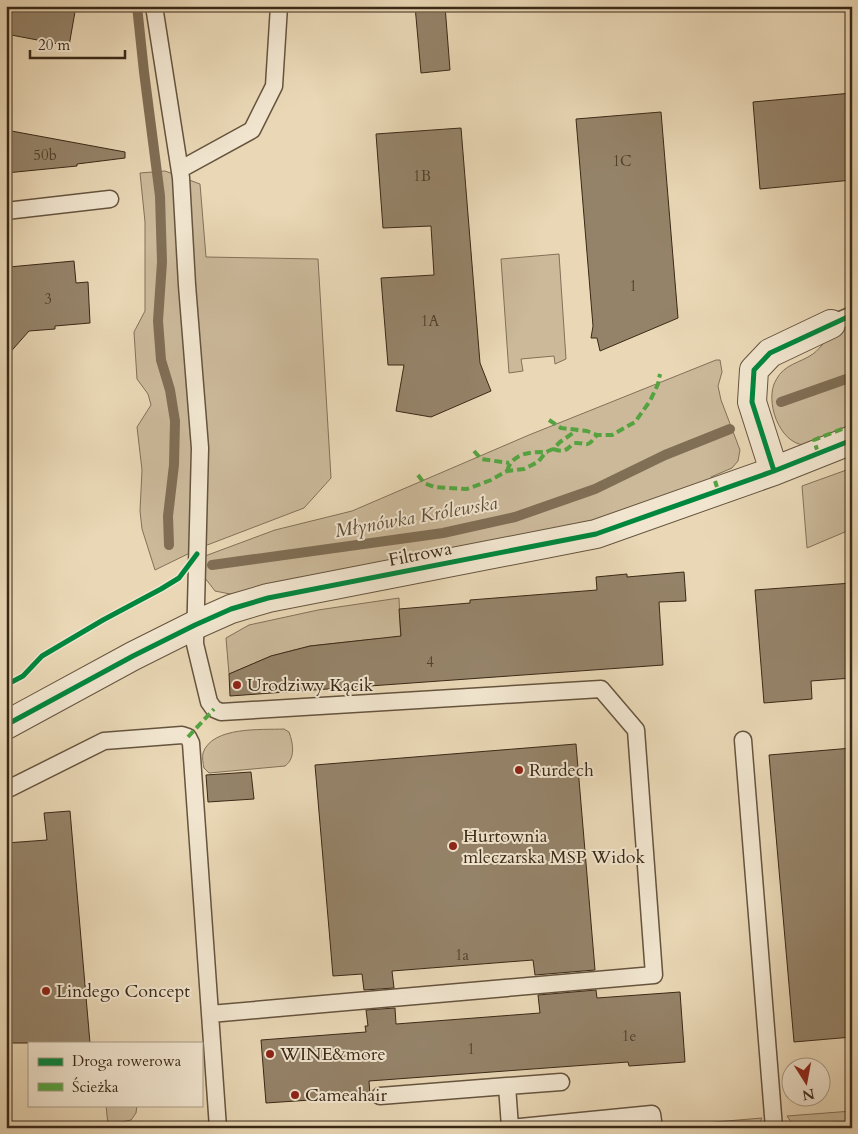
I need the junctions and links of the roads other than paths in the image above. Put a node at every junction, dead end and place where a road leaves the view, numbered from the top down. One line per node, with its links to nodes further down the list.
1 (154, 6): 3 (lane)
2 (279, 6): 3 (lane)
3 (180, 169): 9 (lane)
4 (110, 199): 5 (lane)
5 (6, 211)
6 (842, 319): 8 (street)
7 (852, 440): 8 (street, Filtrowa)
8 (774, 471): 9 (street, Filtrowa)
9 (195, 625): 10 (street, Filtrowa); 13 (lane)
10 (6, 724)
11 (743, 740): 20 (lane)
12 (6, 790): 13 (lane)
13 (210, 1014): 18 (lane)
14 (562, 1082): 15 (lane)
15 (507, 1086): 16 (lane); 17 (lane)
16 (380, 1096)
17 (510, 1127): 19 (lane)
18 (218, 1128)
19 (654, 1128)
20 (774, 1128)

